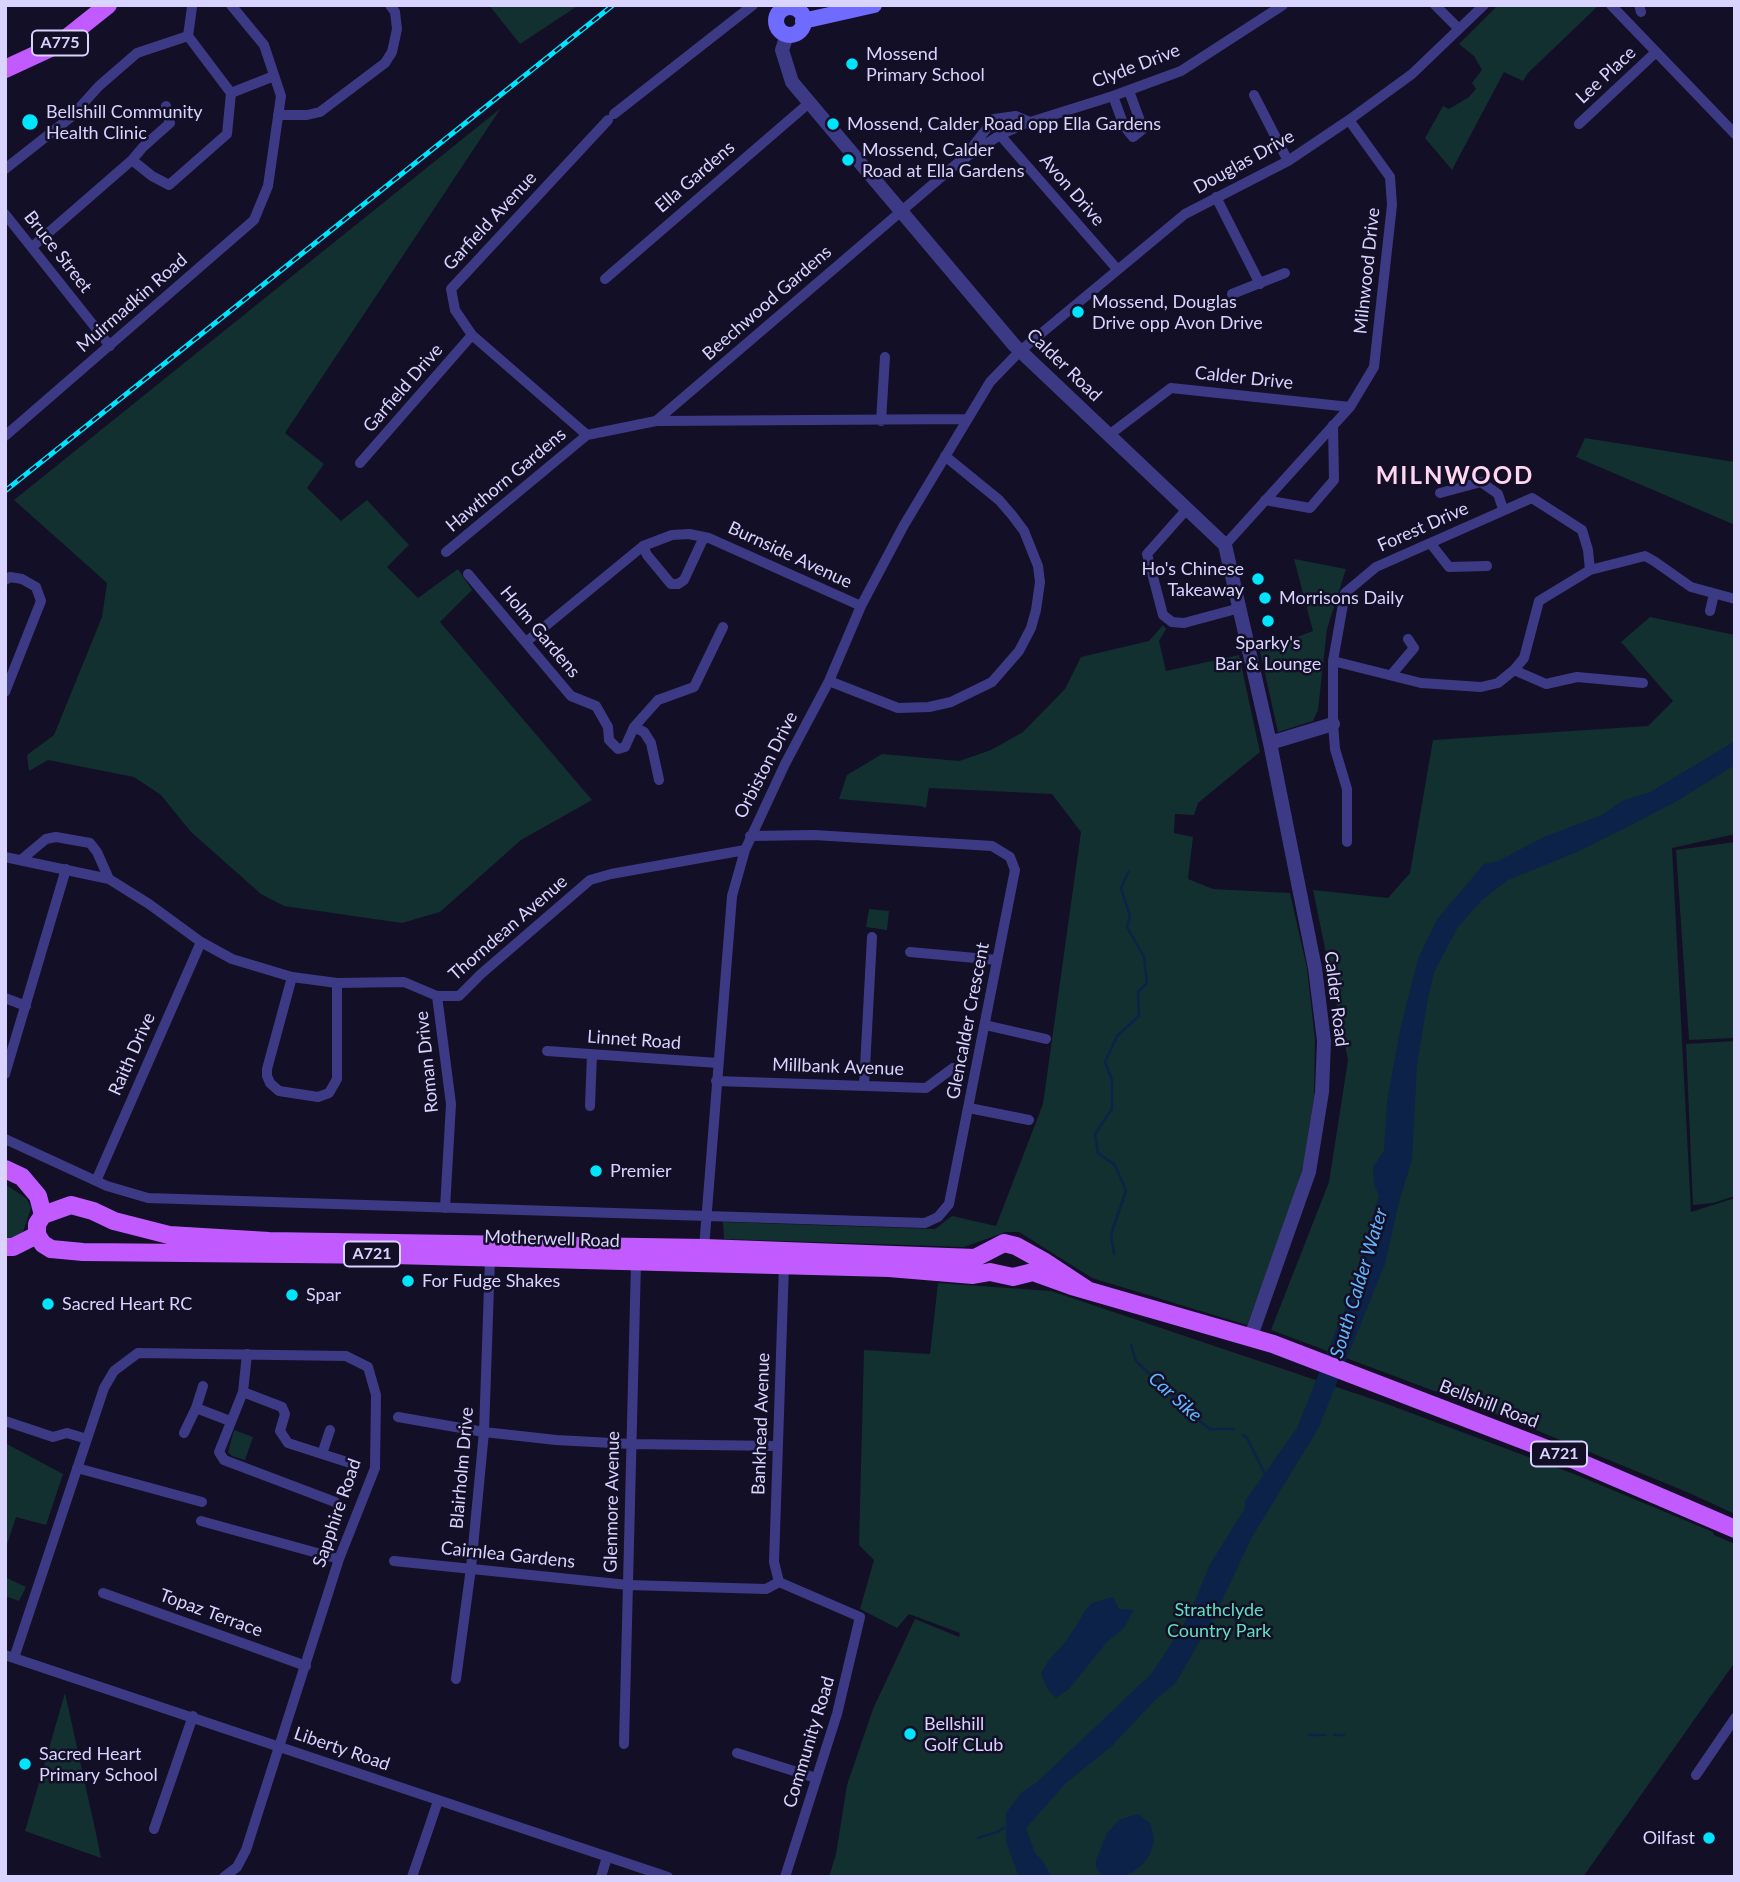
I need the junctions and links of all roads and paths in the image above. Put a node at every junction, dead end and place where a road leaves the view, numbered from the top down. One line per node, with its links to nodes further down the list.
1 (108, 5): 17 (main road, A775)
2 (390, 5): 25 (street)
3 (752, 5): 44 (street, Garfield Avenue)
4 (874, 5): 12 (main road)
5 (1283, 5): 19 (street, Clyde Drive)
6 (1436, 5): 13 (street)
7 (1484, 5): 13 (street, Douglas Drive)
8 (1611, 5): 16 (street)
9 (192, 6): 15 (street)
10 (235, 7): 18 (street, Muirmadkin Road)
11 (774, 9): 12 (main road); 14 (main road)
12 (803, 21): 14 (main road)
13 (1459, 29): 26 (street, Douglas Drive)
14 (787, 34): 23 (street, Calder Road)
15 (188, 36): 20 (street); 34 (street)
16 (1656, 52): 28 (street, Lee Place); 29 (street)
17 (5, 69)
18 (274, 76): 20 (street); 25 (street, Muirmadkin Road)
19 (1129, 90): 22 (street, Clyde Drive); 22 (street)
20 (231, 93): 31 (street)
21 (1254, 95): 33 (street)
22 (1113, 96): 27 (street, Clyde Drive)
23 (809, 103): 36 (street, Calder Road); 41 (street, Ella Gardens)
24 (166, 106): 31 (street)
25 (278, 115): 45 (street, Muirmadkin Road)
26 (1349, 120): 33 (street, Douglas Drive); 48 (street, Milnwood Drive)
27 (1030, 122): 30 (street, Clyde Drive); 32 (street, Clyde Drive)
28 (1579, 124)
29 (1735, 134)
30 (1000, 135): 32 (street, Clyde Drive); 39 (street, Avon Drive)
31 (132, 160): 38 (street)
32 (960, 161): 36 (street, Clyde Drive)
33 (1288, 161): 35 (street, Douglas Drive)
34 (5, 169)
35 (1216, 197): 39 (street, Douglas Drive); 42 (street)
36 (901, 212): 46 (street, Calder Road); 50 (street, Beechwood Gardens)
37 (5, 214): 38 (street, Bruce Street)
38 (32, 247): 45 (street, Bruce Street)
39 (1117, 269): 46 (street, Douglas Drive)
40 (1284, 273): 42 (street)
41 (605, 279)
42 (1260, 284): 43 (street)
43 (1232, 294)
44 (472, 335): 53 (street, Garfield Avenue); 57 (street, Garfield Drive)
45 (110, 346): 55 (street, Muirmadkin Road)
46 (1020, 351): 49 (street, Orbiston Drive); 54 (street, Calder Road)
47 (885, 357): 51 (street)
48 (1350, 407): 52 (street, Milnwood Drive); 54 (street, Calder Drive)
49 (967, 419): 51 (street, Beechwood Gardens); 56 (street, Orbiston Drive)
50 (656, 421): 51 (street, Beechwood Gardens); 53 (street, Beechwood Gardens)
51 (881, 421)
52 (1333, 425): 59 (street, Milnwood Drive); 59 (street)
53 (587, 435): 66 (street, Hawthorn Gardens)
54 (1109, 435): 60 (street, Calder Road)
55 (5, 436)
56 (945, 456): 73 (street, Orbiston Drive); 82 (street)
57 (360, 463)
58 (1440, 493): 61 (street)
59 (1265, 500): 64 (street, Milnwood Drive)
60 (1187, 509): 64 (street, Calder Road); 74 (street)
61 (1503, 509): 63 (street, Forest Drive); 68 (street, Forest Drive)
62 (704, 537): 65 (street, Burnside Avenue); 65 (street, Burnside Avenue); 73 (street, Burnside Avenue)
63 (1432, 544): 67 (street); 79 (street, Forest Drive)
64 (1225, 545): 74 (street, Calder Road)
65 (643, 546): 77 (street, Burnside Avenue)
66 (446, 552)
67 (1487, 566)
68 (1590, 570): 71 (street); 80 (street)
69 (468, 575): 77 (street, Holm Gardens)
70 (5, 580): 84 (street)
71 (1714, 594): 72 (street); 75 (street)
72 (1735, 599)
73 (861, 607): 82 (street, Orbiston Drive)
74 (1240, 608): 87 (street, Calder Road)
75 (1710, 611)
76 (723, 627): 86 (street, Holm Gardens)
77 (526, 642): 86 (street, Holm Gardens)
78 (1416, 644): 81 (street)
79 (1334, 661): 81 (street); 85 (street, Forest Drive)
80 (1514, 670): 81 (street); 83 (street)
81 (1392, 674)
82 (829, 681): 89 (street, Orbiston Drive)
83 (1643, 683)
84 (5, 692)
85 (1333, 724): 87 (street); 90 (street, Forest Drive)
86 (634, 727): 88 (street)
87 (1270, 743): 136 (street, Calder Road)
88 (659, 780)
89 (750, 836): 91 (street, Orbiston Drive); 99 (street, Glencalder Crescent)
90 (1347, 842)
91 (745, 850): 102 (street, Thorndean Avenue); 109 (street, Orbiston Drive)
92 (5, 856): 93 (street, Thorndean Avenue)
93 (22, 859): 94 (street, Thorndean Avenue); 95 (street)
94 (66, 869): 95 (street, Thorndean Avenue); 104 (street)
95 (109, 879): 97 (street, Thorndean Avenue)
96 (872, 937): 113 (street)
97 (201, 942): 100 (street, Thorndean Avenue); 119 (street, Raith Drive)
98 (910, 952): 99 (street)
99 (997, 960): 105 (street, Glencalder Crescent)
100 (292, 977): 101 (street, Thorndean Avenue); 101 (street)
101 (337, 983): 102 (street, Thorndean Avenue)
102 (437, 996): 120 (street, Roman Drive)
103 (5, 998): 104 (street)
104 (26, 1006): 111 (street)
105 (985, 1025): 106 (street); 115 (street, Glencalder Crescent)
106 (1046, 1038)
107 (547, 1051): 108 (street, Linnet Road)
108 (592, 1054): 109 (street, Linnet Road); 114 (street)
109 (718, 1063): 112 (street, Orbiston Drive)
110 (953, 1068): 113 (street, Millbank Avenue)
111 (5, 1074)
112 (716, 1081): 113 (street, Millbank Avenue); 122 (street, Orbiston Drive)
113 (864, 1086)
114 (590, 1106)
115 (969, 1108): 116 (street); 122 (street, Glencalder Crescent)
116 (1028, 1120)
117 (5, 1139): 119 (street, Motherwell Road)
118 (5, 1169): 121 (main road)
119 (96, 1181): 120 (street, Motherwell Road)
120 (445, 1208): 122 (street, Motherwell Road)
121 (43, 1215): 123 (main road, Motherwell Road / A721); 124 (main road)
122 (705, 1218): 126 (street, Orbiston Drive)
123 (114, 1221): 126 (main road, Motherwell Road / A721); 129 (main road)
124 (37, 1235): 125 (main road); 129 (main road, Motherwell Road / A721)
125 (5, 1247)
126 (704, 1248): 127 (main road, Motherwell Road / A721)
127 (993, 1250): 128 (main road, A721); 133 (main road)
128 (1021, 1250): 134 (main road); 135 (main road, A721)
129 (107, 1252): 130 (main road, Motherwell Road / A721)
130 (490, 1258): 131 (main road, Motherwell Road / A721); 145 (street, Blairholm Drive)
131 (636, 1262): 132 (main road, Motherwell Road / A721); 148 (street, Glenmore Avenue)
132 (784, 1265): 133 (main road, Motherwell Road / A721); 149 (street, Bankhead Avenue)
133 (996, 1273): 134 (main road, A721)
134 (1019, 1274): 135 (main road, A721)
135 (1086, 1289): 136 (main road, A721)
136 (1251, 1336): 156 (main road, Bellshill Road / A721)
137 (247, 1354): 139 (street); 147 (street, Sapphire Road); 157 (street, Sapphire Road)
138 (204, 1387): 140 (street)
139 (243, 1392): 143 (street); 150 (street)
140 (196, 1408): 143 (street); 146 (street)
141 (398, 1417): 145 (street)
142 (5, 1421): 147 (street)
143 (230, 1421): 154 (street)
144 (330, 1430): 150 (street)
145 (484, 1432): 148 (street); 159 (street, Blairholm Drive)
146 (184, 1433)
147 (87, 1439): 152 (street, Sapphire Road)
148 (631, 1444): 149 (street); 161 (street, Glenmore Avenue)
149 (778, 1446): 160 (street, Bankhead Avenue)
150 (322, 1454): 151 (street)
151 (350, 1463)
152 (77, 1468): 153 (street); 163 (street, Sapphire Road)
153 (202, 1502)
154 (335, 1502)
155 (201, 1521): 157 (street)
156 (1735, 1529)
157 (340, 1559): 164 (street, Sapphire Road)
158 (394, 1560): 159 (street, Cairnlea Gardens)
159 (471, 1568): 161 (street, Cairnlea Gardens); 165 (street, Blairholm Drive)
160 (779, 1582): 161 (street, Cairnlea Gardens); 172 (street, Community Road)
161 (628, 1585): 168 (street, Glenmore Avenue)
162 (103, 1593): 164 (street, Topaz Terrace)
163 (10, 1657): 166 (street, Liberty Road)
164 (306, 1666): 169 (street, Sapphire Road)
165 (456, 1679)
166 (193, 1716): 169 (street, Liberty Road); 174 (street)
167 (1735, 1718): 171 (street)
168 (624, 1744)
169 (280, 1746): 173 (street, Liberty Road); 176 (street, Sapphire Road)
170 (737, 1753): 172 (street)
171 (1696, 1775)
172 (816, 1778): 180 (street, Community Road)
173 (438, 1801): 175 (street, Liberty Road); 177 (street)
174 (154, 1829)
175 (607, 1857): 178 (street); 179 (street, Liberty Road)
176 (224, 1877)
177 (412, 1877)
178 (601, 1877)
179 (668, 1877)
180 (785, 1877)

